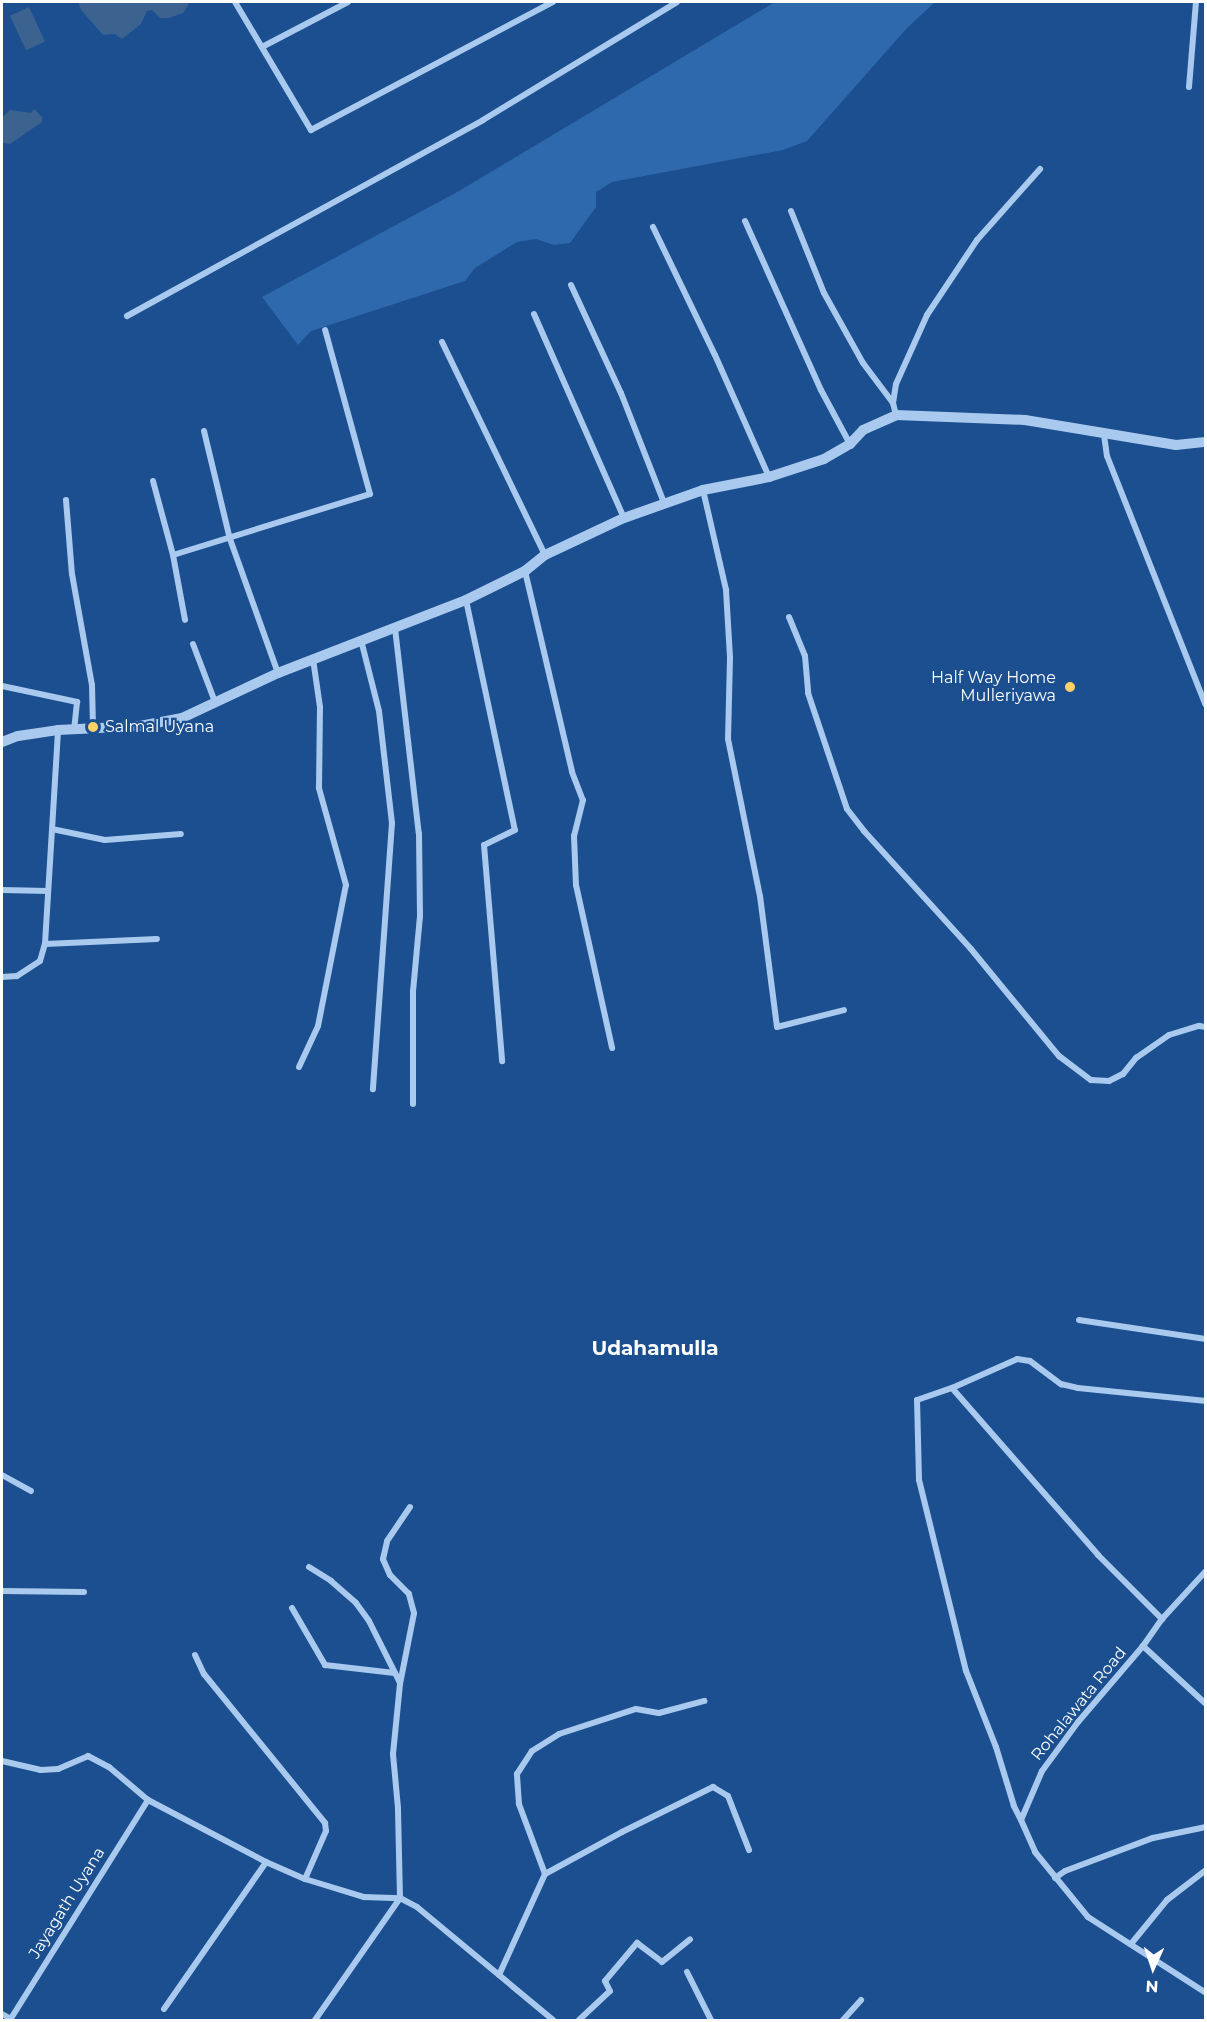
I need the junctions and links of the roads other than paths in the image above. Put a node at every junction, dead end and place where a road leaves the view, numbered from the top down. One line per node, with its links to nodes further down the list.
1 (235, 2): 6 (street)
2 (348, 2): 6 (street)
3 (553, 2): 6 (street)
4 (676, 2): 14 (street)
5 (1196, 2): 7 (street)
6 (262, 47)
7 (1190, 87)
8 (1040, 169): 17 (street)
9 (791, 211): 17 (street)
10 (745, 220): 21 (street)
11 (653, 227): 22 (street)
12 (571, 285): 26 (street)
13 (534, 314): 27 (street)
14 (127, 316)
15 (325, 330): 28 (street)
16 (442, 342): 30 (street)
17 (894, 409): 19 (street); 21 (street)
18 (204, 431): 28 (street)
19 (1104, 435): 20 (street); 42 (street)
20 (1206, 442)
21 (850, 444): 22 (street)
22 (769, 477): 24 (street)
23 (153, 481): 29 (street)
24 (703, 490): 26 (street); 54 (street)
25 (66, 500): 43 (street)
26 (664, 503): 27 (street)
27 (624, 518): 30 (street)
28 (230, 539): 29 (street); 39 (street)
29 (173, 555): 34 (street)
30 (545, 555): 31 (street)
31 (525, 571): 32 (street); 56 (street)
32 (466, 600): 35 (street); 57 (street)
33 (789, 617): 55 (street)
34 (185, 620)
35 (394, 628): 36 (street); 60 (street)
36 (361, 640): 38 (street); 59 (street)
37 (193, 644): 41 (street)
38 (312, 659): 39 (street); 58 (street)
39 (278, 673): 41 (street)
40 (2, 686): 44 (street)
41 (215, 702): 43 (street)
42 (1205, 704)
43 (93, 727): 44 (street)
44 (74, 729): 45 (street)
45 (58, 730): 46 (street); 47 (street)
46 (2, 742)
47 (52, 828): 48 (street); 50 (street)
48 (181, 834)
49 (2, 890): 50 (street)
50 (48, 891): 52 (street)
51 (157, 939): 52 (street)
52 (45, 944): 53 (street)
53 (2, 977)
54 (844, 1010)
55 (1206, 1027)
56 (612, 1048)
57 (502, 1061)
58 (299, 1067)
59 (373, 1089)
60 (413, 1104)
61 (1079, 1320): 62 (street)
62 (1206, 1339)
63 (952, 1388): 64 (street); 73 (street); 82 (street)
64 (1206, 1401)
65 (2, 1475): 66 (street)
66 (31, 1491)
67 (410, 1507): 77 (street)
68 (309, 1567): 76 (street)
69 (1206, 1571): 73 (street)
70 (2, 1591): 71 (street)
71 (84, 1592)
72 (292, 1608): 76 (street)
73 (1162, 1619): 74 (street)
74 (1143, 1646): 79 (street, Rohalawata Road); 82 (street, Rohalawata Road)
75 (195, 1655): 89 (street)
76 (395, 1673): 77 (street)
77 (400, 1684): 90 (street)
78 (704, 1701): 87 (street)
79 (1206, 1704)
80 (2, 1761): 81 (street)
81 (148, 1800): 85 (street); 99 (street, Jayagath Uyana)
82 (1021, 1820): 88 (street)
83 (1206, 1827): 88 (street)
84 (749, 1850): 87 (street)
85 (266, 1862): 89 (street); 97 (street)
86 (1206, 1870): 92 (street)
87 (545, 1874): 94 (street)
88 (1055, 1878): 92 (street)
89 (305, 1879): 90 (street)
90 (400, 1898): 94 (street); 100 (street)
91 (690, 1940): 102 (street)
92 (1131, 1944): 95 (street)
93 (687, 1972): 103 (street)
94 (499, 1975): 101 (street)
95 (1206, 1993)
96 (861, 2000): 104 (street)
97 (164, 2009)
98 (2, 2014): 99 (street)
99 (10, 2020)
100 (315, 2020)
101 (553, 2020)
102 (579, 2020)
103 (711, 2020)
104 (843, 2020)

